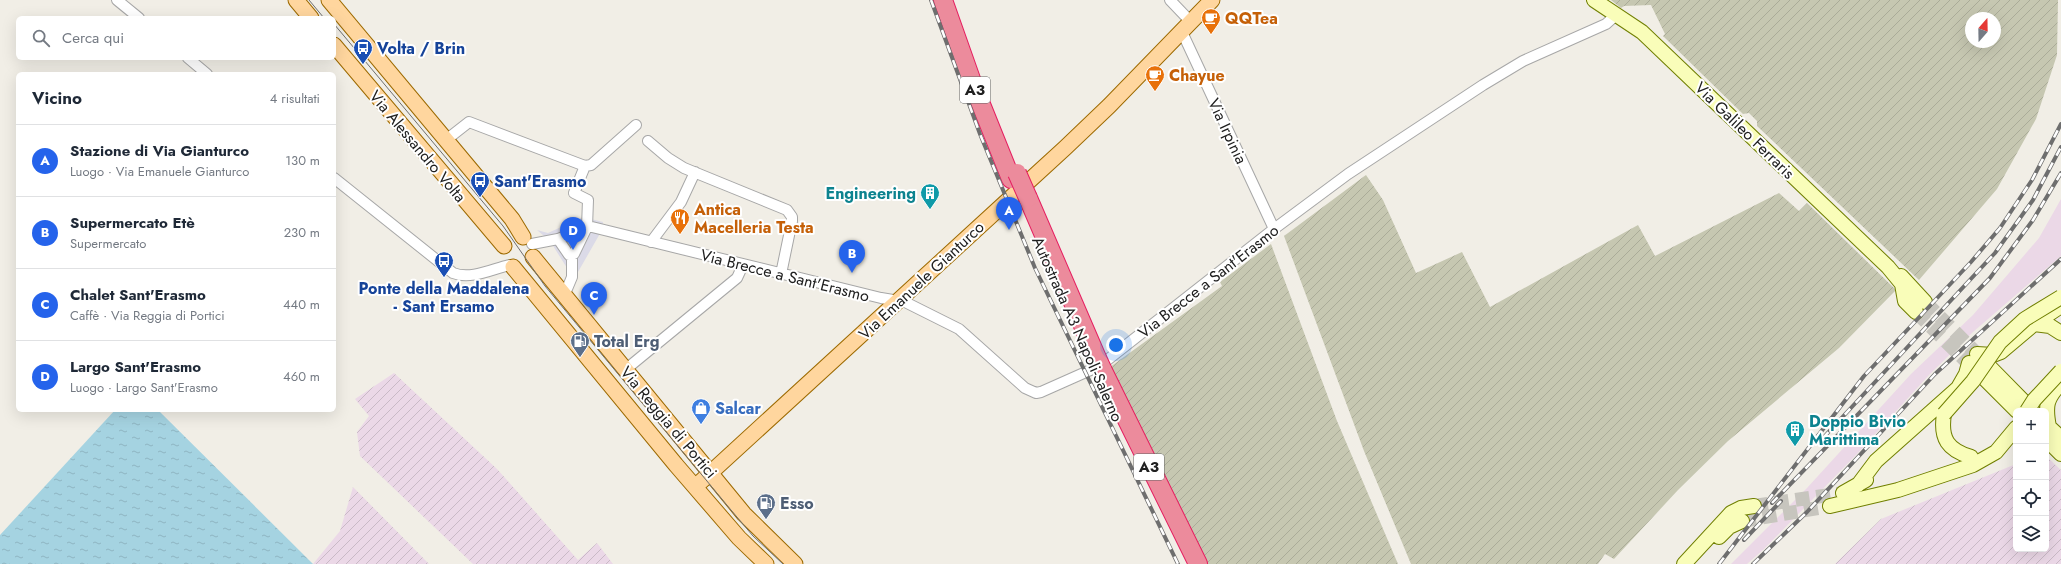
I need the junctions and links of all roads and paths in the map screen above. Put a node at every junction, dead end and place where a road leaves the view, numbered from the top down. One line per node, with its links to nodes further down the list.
1 (117, 0): 10 (street)
2 (296, 0): 11 (main road)
3 (329, 0): 17 (main road, Via Alessandro Volta)
4 (942, 0): 21 (highway, Autostrada A3 Napoli-Salerno / A3)
5 (950, 0): 21 (highway, Autostrada A3 Napoli-Salerno / A3)
6 (1170, 0): 12 (street, Via Irpinia)
7 (1212, 0): 12 (main road, Via Emanuele Gianturco)
8 (1594, 0): 9 (street, Via Galileo Ferraris)
9 (1616, 15): 24 (street, Via Brecce a Sant'Erasmo); 37 (street, Via Galileo Ferraris)
10 (137, 16)
11 (309, 16)
12 (1186, 27): 24 (street, Via Irpinia); 35 (main road, Via Emanuele Gianturco)
13 (336, 47): 27 (main road, Via Alessandro Volta)
14 (190, 60): 15 (street)
15 (205, 72)
16 (636, 126): 19 (street)
17 (446, 140): 19 (street); 28 (main road, Via Alessandro Volta)
18 (648, 141): 20 (street)
19 (585, 166): 23 (street)
20 (694, 172): 26 (street); 32 (street)
21 (1014, 176): 41 (highway, Autostrada A3 Napoli-Salerno / A3)
22 (336, 180): 31 (street)
23 (588, 227): 25 (street); 26 (street, Via Brecce a Sant'Erasmo); 29 (street)
24 (1274, 229): 35 (street, Via Brecce a Sant'Erasmo)
25 (558, 239): 28 (street); 29 (street)
26 (651, 242): 30 (street, Via Brecce a Sant'Erasmo)
27 (504, 246): 28 (main road); 31 (main road)
28 (529, 246): 31 (main road); 33 (main road, Via Reggia di Portici)
29 (572, 256): 33 (street)
30 (743, 265): 32 (street, Via Brecce a Sant'Erasmo); 42 (street)
31 (511, 266): 58 (main road, Via Reggia di Portici)
32 (781, 274): 35 (street, Via Brecce a Sant'Erasmo)
33 (564, 296): 42 (main road, Via Reggia di Portici)
34 (2061, 297): 49 (street, bridge)
35 (898, 301): 57 (main road, Via Emanuele Gianturco)
36 (2061, 306): 38 (street)
37 (1920, 307)
38 (2034, 324): 39 (street); 40 (street)
39 (2056, 330)
40 (1971, 357): 45 (street); 47 (street); 59 (street)
41 (1096, 365): 66 (highway, Autostrada A3 Napoli-Salerno / A3); 67 (highway, Autostrada A3 Napoli-Salerno / A3)
42 (625, 370): 57 (main road, Via Reggia di Portici)
43 (2061, 371): 46 (street, bridge)
44 (2061, 383): 48 (street)
45 (2014, 408)
46 (2029, 408)
47 (2030, 408)
48 (2047, 408)
49 (1944, 414): 56 (street); 59 (street)
50 (2013, 425): 56 (street)
51 (2049, 431): 54 (street)
52 (2013, 432): 59 (street)
53 (2049, 433): 55 (street)
54 (2061, 438)
55 (2061, 454)
56 (1971, 457): 59 (street)
57 (711, 473): 58 (main road, Via Emanuele Gianturco); 65 (main road, Via Reggia di Portici)
58 (695, 487): 64 (main road, Via Reggia di Portici)
59 (1860, 492): 60 (street); 62 (street)
60 (1843, 493)
61 (1754, 506): 68 (street)
62 (1830, 506)
63 (1742, 521): 69 (street)
64 (766, 564)
65 (795, 564)
66 (1189, 564)
67 (1198, 564)
68 (1684, 564)
69 (1694, 564)

